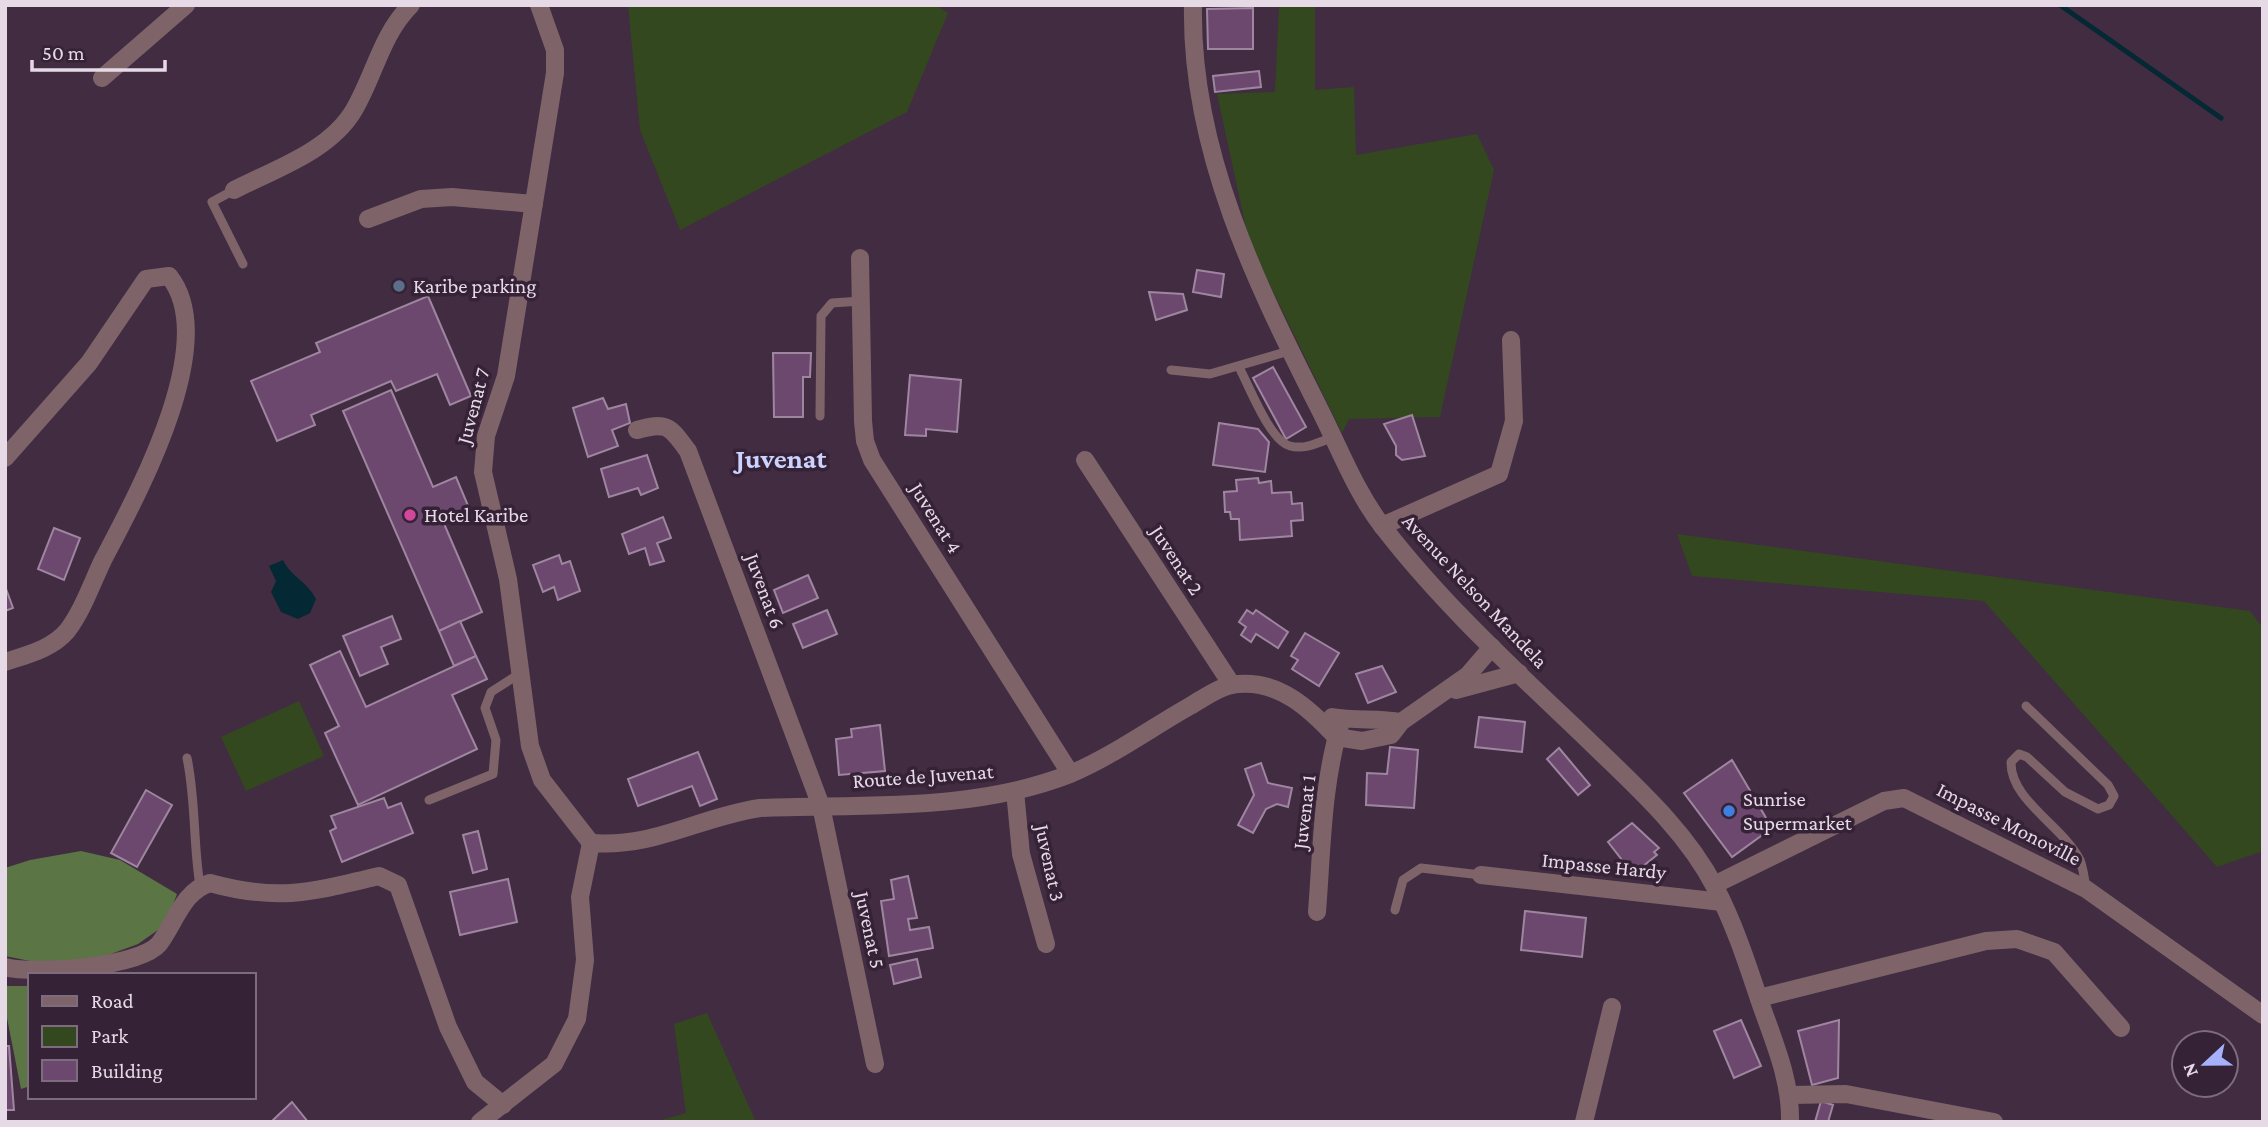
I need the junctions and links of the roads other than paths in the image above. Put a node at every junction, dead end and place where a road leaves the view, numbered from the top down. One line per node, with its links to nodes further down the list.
1 (186, 5): 5 (street)
2 (411, 5): 6 (street)
3 (539, 5): 7 (street, Juvenat 7)
4 (1193, 5): 13 (street, Avenue Nelson Mandela)
5 (102, 78)
6 (234, 190): 10 (lane)
7 (534, 204): 8 (street); 25 (street, Juvenat 7)
8 (368, 219)
9 (860, 258): 11 (street, Juvenat 4)
10 (243, 264)
11 (861, 301): 16 (lane); 34 (street, Juvenat 4)
12 (1511, 340): 21 (street)
13 (1289, 351): 14 (lane); 18 (street, Avenue Nelson Mandela)
14 (1239, 367): 15 (lane); 18 (lane)
15 (1171, 370)
16 (820, 416)
17 (638, 430): 37 (street, Juvenat 6)
18 (1333, 437): 21 (street, Avenue Nelson Mandela)
19 (5, 458): 23 (street)
20 (1085, 460): 26 (street, Juvenat 2)
21 (1381, 526): 22 (street, Avenue Nelson Mandela)
22 (1492, 647): 24 (street, Avenue Nelson Mandela); 27 (street)
23 (5, 662)
24 (1518, 673): 27 (street); 40 (street, Avenue Nelson Mandela)
25 (519, 674): 36 (lane); 38 (street, Juvenat 7)
26 (1232, 685): 29 (street); 34 (street, Route de Juvenat)
27 (1446, 693): 31 (street)
28 (2026, 706): 42 (lane)
29 (1314, 713): 30 (street); 32 (street)
30 (1342, 719): 31 (street); 32 (street, Juvenat 1)
31 (1401, 722): 32 (street)
32 (1336, 737): 45 (street, Juvenat 1)
33 (187, 758): 41 (lane)
34 (1070, 773): 35 (street, Route de Juvenat)
35 (1015, 791): 37 (street, Route de Juvenat); 46 (street, Juvenat 3)
36 (429, 800)
37 (821, 806): 38 (street, Route de Juvenat); 52 (street, Juvenat 5)
38 (591, 843): 54 (street)
39 (1481, 875): 43 (street, Impasse Hardy); 44 (lane)
40 (1714, 885): 42 (street, Impasse Monoville); 43 (street, Avenue Nelson Mandela)
41 (200, 886): 47 (street); 54 (street)
42 (2086, 889): 50 (street, Impasse Monoville)
43 (1722, 902): 48 (street, Avenue Nelson Mandela)
44 (1395, 911)
45 (1317, 912)
46 (1046, 944)
47 (5, 967)
48 (1759, 998): 51 (street); 53 (street, Avenue Nelson Mandela)
49 (1612, 1007): 56 (street)
50 (2263, 1015)
51 (2121, 1028)
52 (875, 1064)
53 (1790, 1095): 57 (street, Avenue Nelson Mandela); 58 (street)
54 (503, 1105): 55 (street)
55 (480, 1122)
56 (1584, 1122)
57 (1790, 1122)
58 (1994, 1122)

